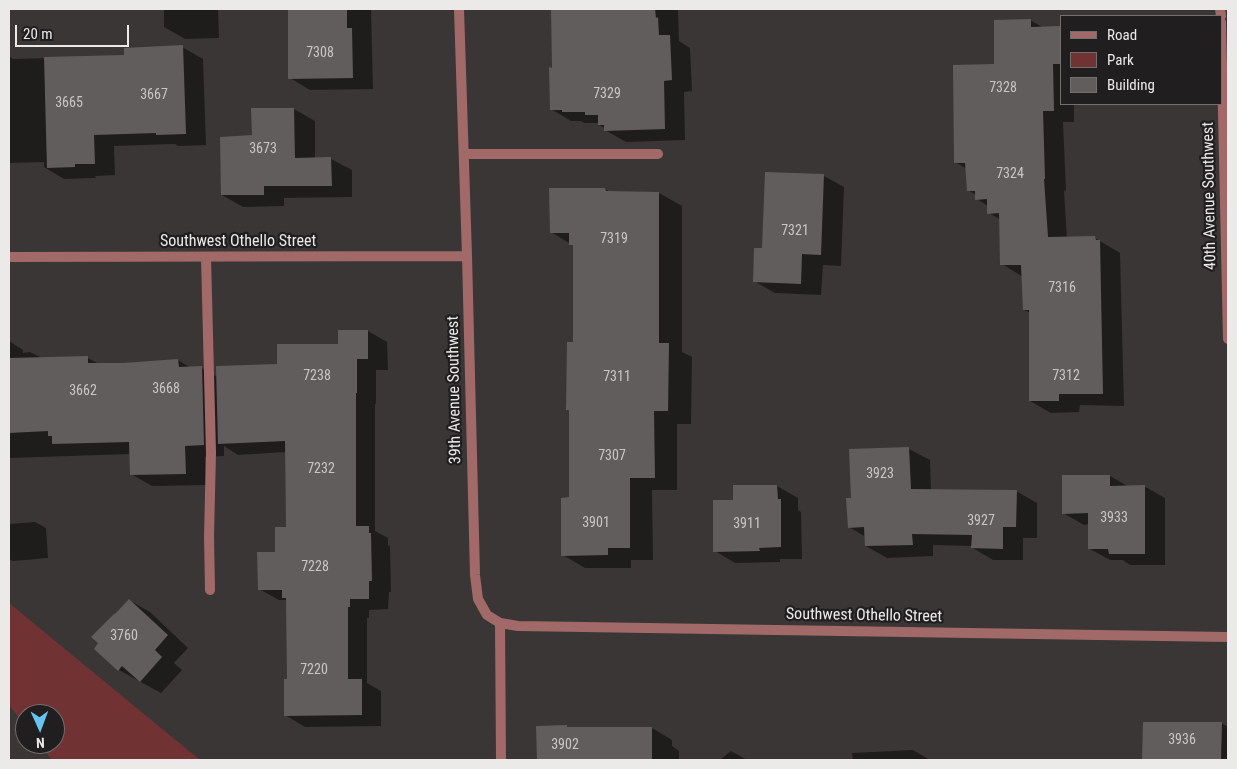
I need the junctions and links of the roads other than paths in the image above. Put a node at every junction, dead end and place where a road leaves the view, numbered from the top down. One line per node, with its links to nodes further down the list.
1 (459, 9): 3 (street, 39th Avenue Southwest)
2 (1222, 67): 8 (street, 40th Avenue Southwest)
3 (464, 154): 4 (street); 6 (street, 39th Avenue Southwest)
4 (658, 154)
5 (9, 256): 7 (street, Southwest Othello Street)
6 (467, 256): 7 (street, Southwest Othello Street); 10 (street, 39th Avenue Southwest)
7 (206, 257): 9 (street)
8 (1228, 340)
9 (210, 590)
10 (500, 623): 11 (street, Southwest Othello Street); 12 (street)
11 (1228, 636)
12 (501, 760)

